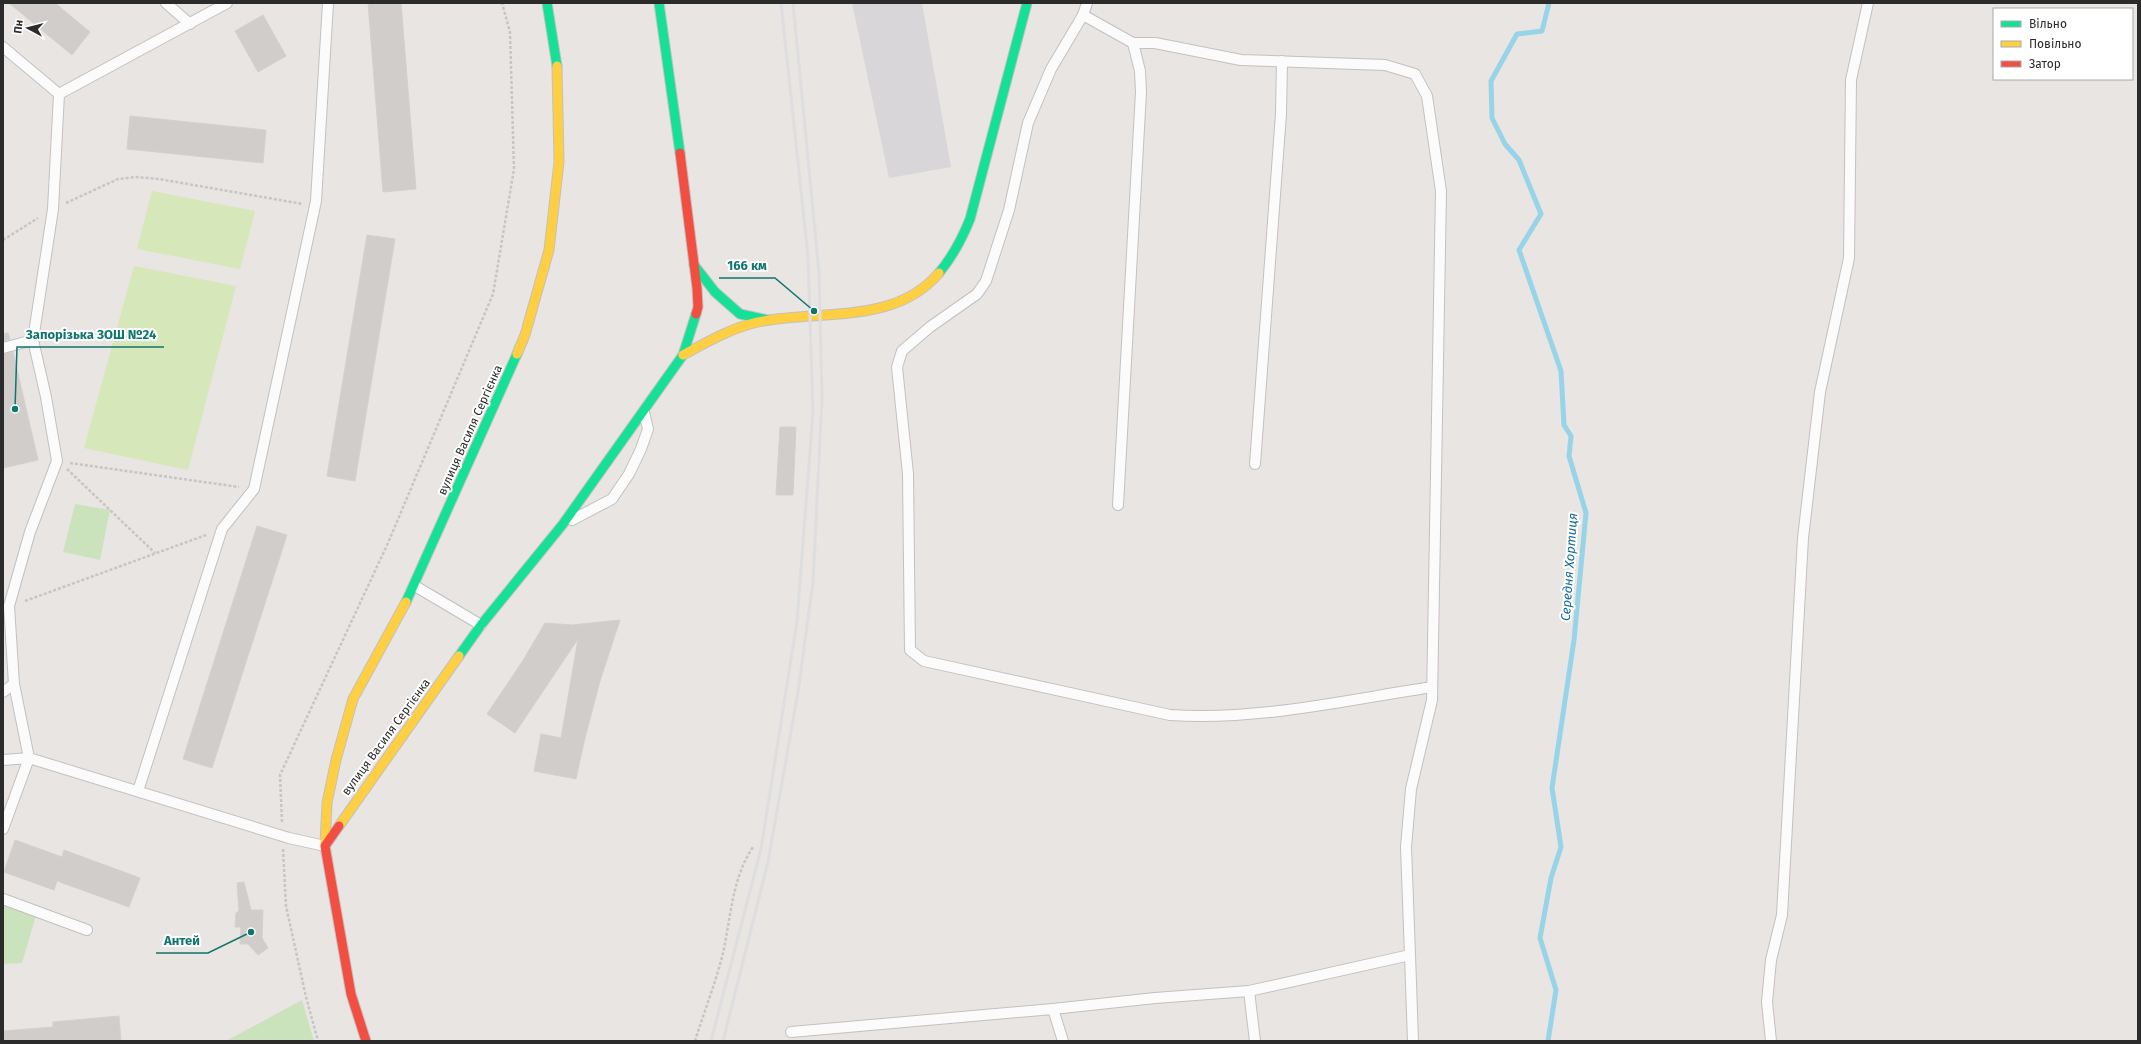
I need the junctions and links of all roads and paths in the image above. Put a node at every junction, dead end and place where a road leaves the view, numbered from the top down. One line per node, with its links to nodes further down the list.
1 (166, 3): 11 (lane)
2 (227, 3): 11 (lane)
3 (328, 3): 16 (lane)
4 (502, 3): 42 (path)
5 (547, 3): 32 (street, вулиця Василя Сергієнка)
6 (659, 3): 19 (street)
7 (1027, 3): 20 (street)
8 (1087, 3): 10 (lane)
9 (1868, 3): 57 (lane)
10 (1083, 15): 12 (lane); 36 (lane)
11 (190, 24): 15 (lane)
12 (1133, 43): 14 (lane); 28 (lane)
13 (3, 47): 15 (lane)
14 (1282, 61): 26 (lane); 36 (lane)
15 (59, 94): 17 (lane)
16 (316, 205): 17 (path); 27 (lane)
17 (53, 209): 18 (path); 21 (lane)
18 (3, 240)
19 (694, 265): 20 (street); 23 (street)
20 (769, 320): 23 (street)
21 (33, 340): 22 (lane); 25 (lane)
22 (3, 348)
23 (683, 354): 24 (street, вулиця Василя Сергієнка)
24 (644, 410): 29 (street, вулиця Василя Сергієнка); 29 (lane)
25 (57, 461): 27 (path); 31 (path); 33 (lane)
26 (1254, 464)
27 (254, 489): 30 (lane)
28 (1118, 504)
29 (563, 524): 34 (street, вулиця Василя Сергієнка)
30 (222, 529): 31 (path); 40 (lane)
31 (155, 553): 33 (path)
32 (416, 586): 34 (lane); 43 (street, вулиця Василя Сергієнка)
33 (9, 606): 35 (lane)
34 (481, 626): 43 (street, вулиця Василя Сергієнка)
35 (14, 684): 37 (lane); 38 (lane)
36 (1432, 687): 47 (lane)
37 (3, 692)
38 (30, 758): 39 (lane); 40 (lane); 41 (lane)
39 (3, 760)
40 (138, 791): 42 (lane)
41 (3, 829)
42 (283, 836): 43 (lane); 51 (path)
43 (325, 846): 52 (street, вулиця Василя Сергієнка)
44 (753, 847): 53 (path)
45 (3, 899): 46 (lane)
46 (87, 930)
47 (1410, 955): 48 (lane); 56 (lane)
48 (1249, 991): 49 (lane); 55 (lane)
49 (1053, 1010): 50 (lane); 54 (lane)
50 (791, 1032)
51 (318, 1041)
52 (366, 1041)
53 (695, 1041)
54 (1063, 1041)
55 (1255, 1041)
56 (1413, 1041)
57 (1771, 1041)

